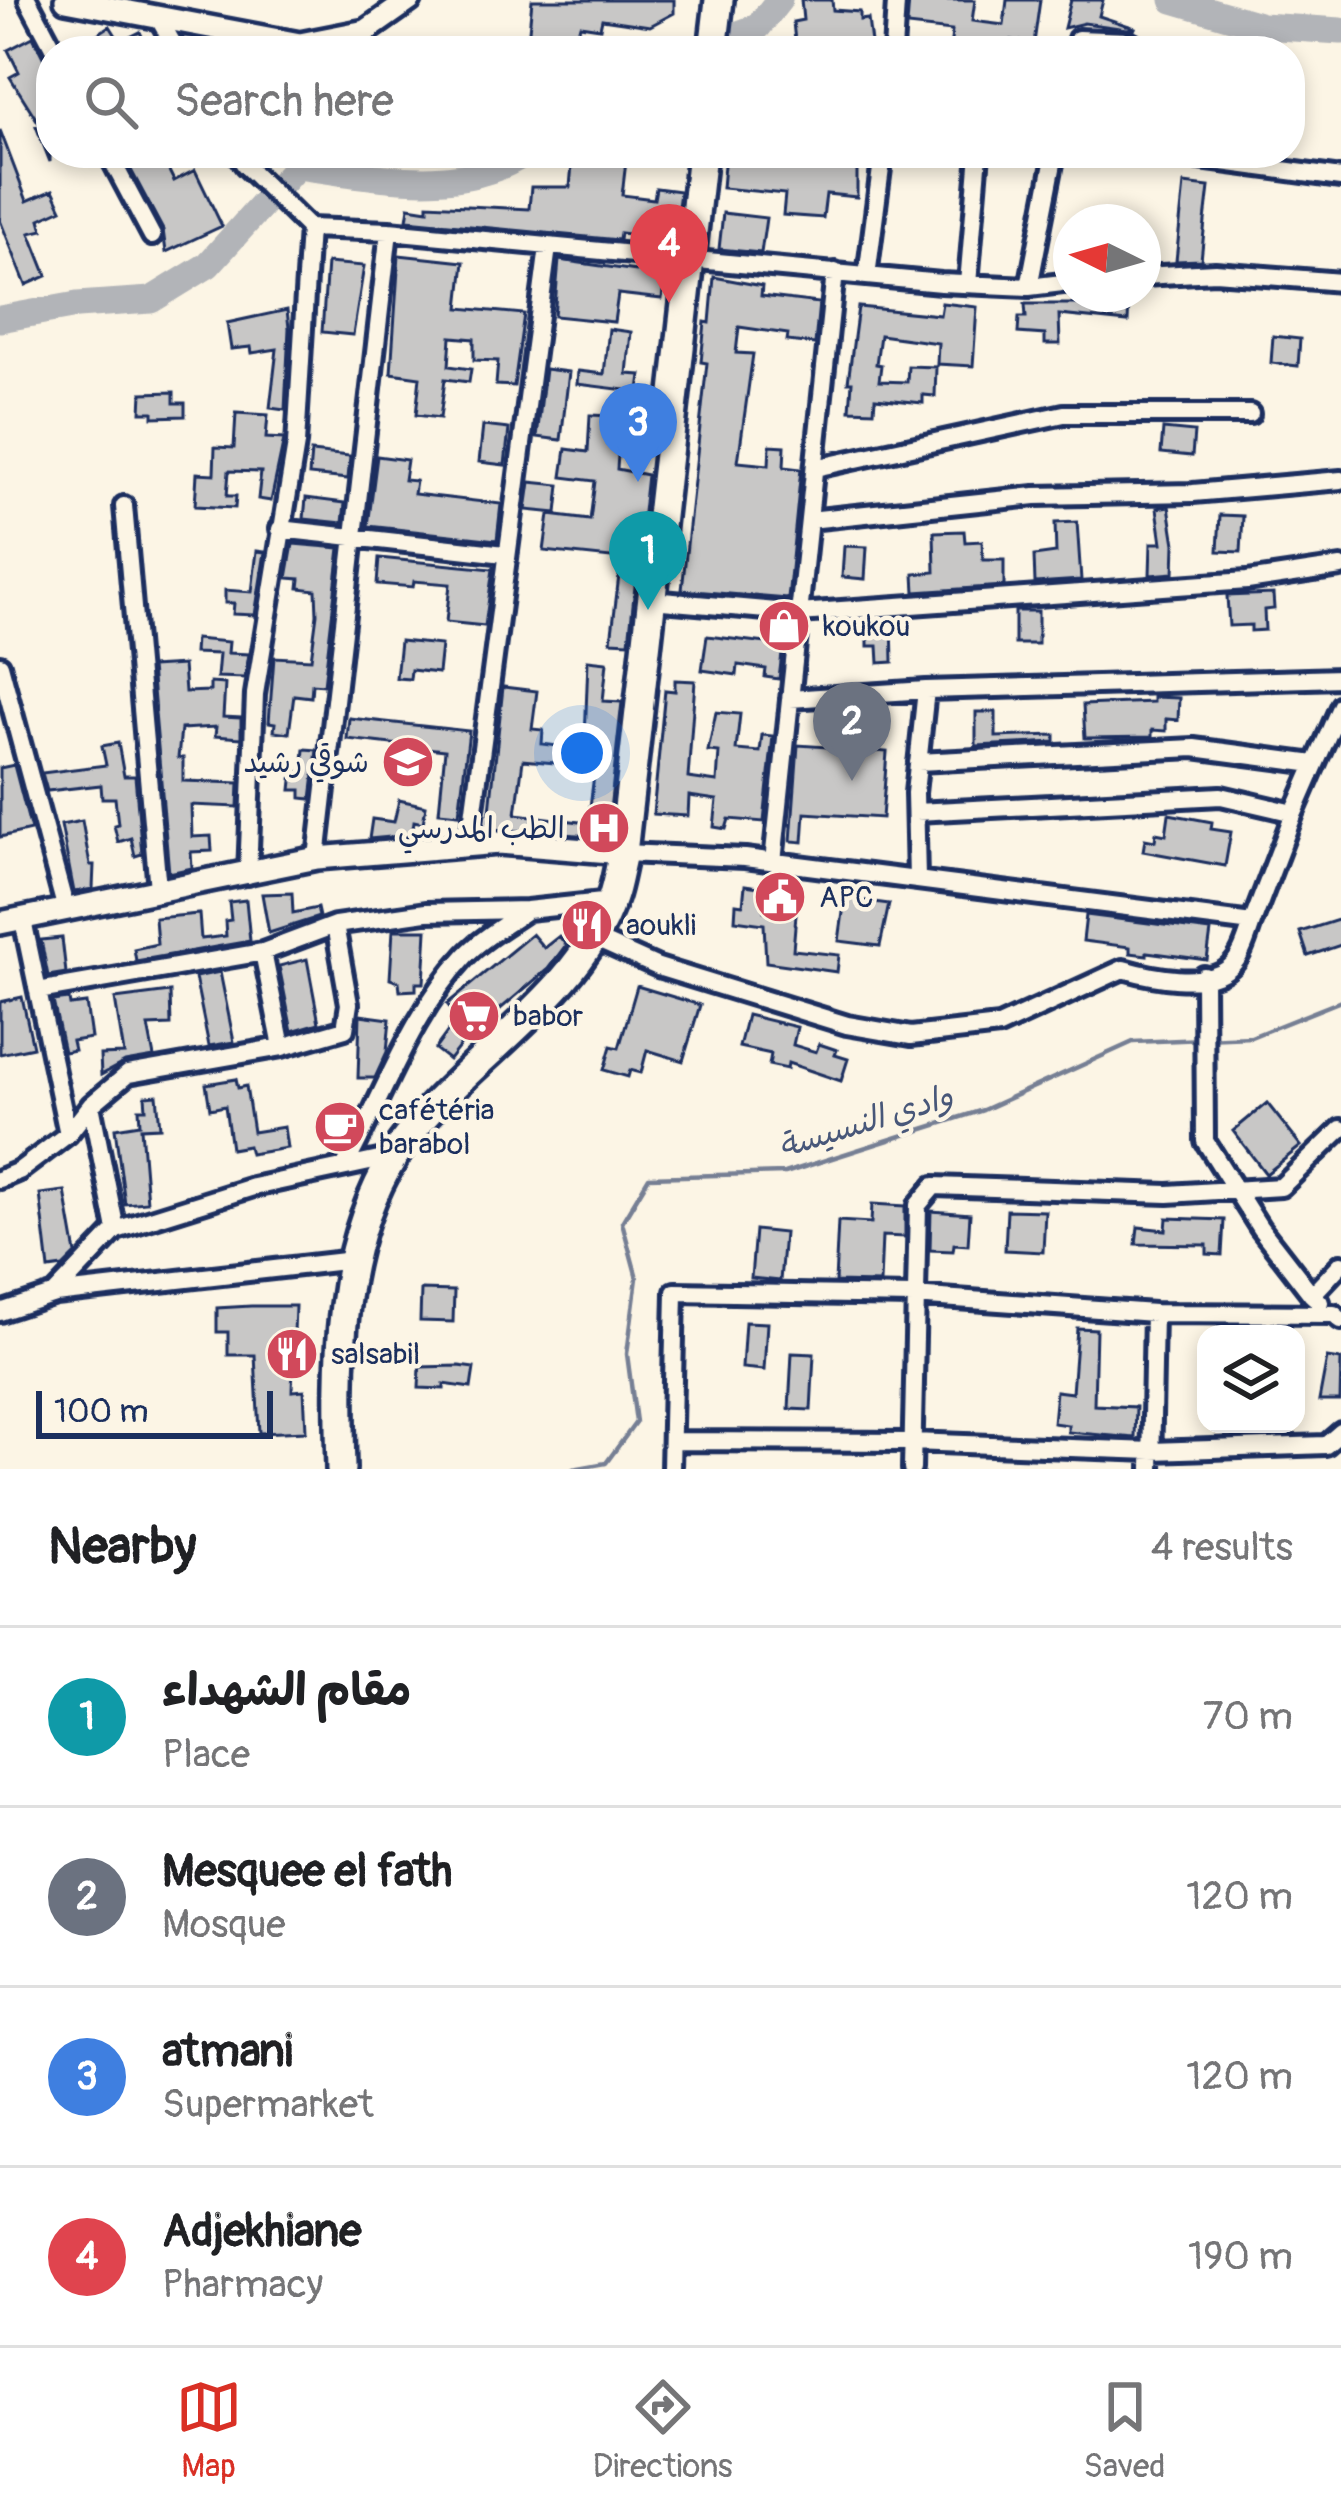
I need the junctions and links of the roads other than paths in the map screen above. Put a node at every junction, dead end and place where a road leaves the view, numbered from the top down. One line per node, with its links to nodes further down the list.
1 (28, 0): 7 (street)
2 (67, 0): 6 (street)
3 (410, 0): 10 (street)
4 (719, 0): 11 (main road)
5 (896, 4): 12 (street)
6 (158, 17): 8 (street); 9 (street)
7 (47, 36)
8 (169, 36)
9 (258, 36)
10 (341, 36)
11 (715, 36)
12 (893, 36)
13 (116, 168): 23 (street)
14 (247, 168): 21 (street)
15 (700, 168): 25 (main road)
16 (881, 168): 27 (street)
17 (978, 168): 30 (street)
18 (1052, 168): 32 (street)
19 (1267, 168): 20 (street)
20 (1341, 178)
21 (309, 228): 22 (street); 38 (street)
22 (389, 231): 24 (street); 39 (street)
23 (152, 236)
24 (548, 247): 25 (street); 40 (street)
25 (690, 258): 26 (street); 42 (main road)
26 (835, 272): 27 (street); 34 (street)
27 (867, 275): 30 (street)
28 (1161, 275): 29 (street)
29 (1341, 282)
30 (968, 284): 32 (street)
31 (1053, 284): 32 (street)
32 (1029, 287)
33 (1250, 414): 34 (street)
34 (814, 468): 37 (street)
35 (1341, 480): 37 (street)
36 (124, 506): 59 (street)
37 (809, 520): 43 (street)
38 (280, 529): 39 (street); 57 (street)
39 (352, 540): 40 (street); 55 (street)
40 (505, 554): 53 (street)
41 (1341, 567): 43 (street)
42 (651, 600): 43 (street); 54 (main road)
43 (799, 613): 47 (street)
44 (0, 665): 61 (street)
45 (1341, 678): 46 (street)
46 (926, 690): 47 (street); 49 (street)
47 (790, 699): 56 (street)
48 (1341, 705): 50 (street)
49 (918, 762): 50 (street); 51 (street)
50 (1314, 764): 52 (street)
51 (916, 812): 52 (street); 58 (street)
52 (1294, 813): 64 (street)
53 (469, 847): 54 (street); 55 (street)
54 (622, 854): 56 (street); 60 (main road)
55 (317, 858): 57 (street)
56 (773, 862): 58 (street)
57 (248, 874): 59 (street)
58 (917, 879): 64 (street)
59 (158, 889): 61 (street)
60 (611, 901): 62 (street); 66 (main road)
61 (66, 910): 63 (street)
62 (527, 910): 65 (street); 75 (street)
63 (11, 921): 69 (street)
64 (1252, 922): 68 (street)
65 (335, 925): 67 (street); 70 (street)
66 (591, 937): 68 (street); 74 (main road)
67 (263, 952): 69 (street); 70 (street)
68 (1204, 976): 77 (street)
69 (38, 992): 73 (street)
70 (281, 1048): 71 (street)
71 (91, 1106): 73 (street); 78 (street)
72 (1341, 1129): 77 (street)
73 (68, 1134): 76 (street)
74 (393, 1157): 75 (street); 79 (main road)
75 (345, 1166): 78 (street)
76 (0, 1178)
77 (1234, 1188): 82 (street); 83 (street)
78 (116, 1230): 81 (street)
79 (353, 1260): 81 (street); 91 (main road)
80 (1341, 1264): 82 (street)
81 (55, 1294): 84 (street)
82 (1312, 1295): 86 (street)
83 (913, 1296): 85 (street); 88 (street); 89 (street)
84 (0, 1312)
85 (1154, 1313): 86 (street); 90 (street)
86 (1337, 1317)
87 (1341, 1432): 90 (street)
88 (672, 1441): 89 (street); 92 (street)
89 (912, 1442): 90 (street); 93 (street)
90 (1152, 1460)
91 (341, 1469)
92 (671, 1469)
93 (912, 1469)

